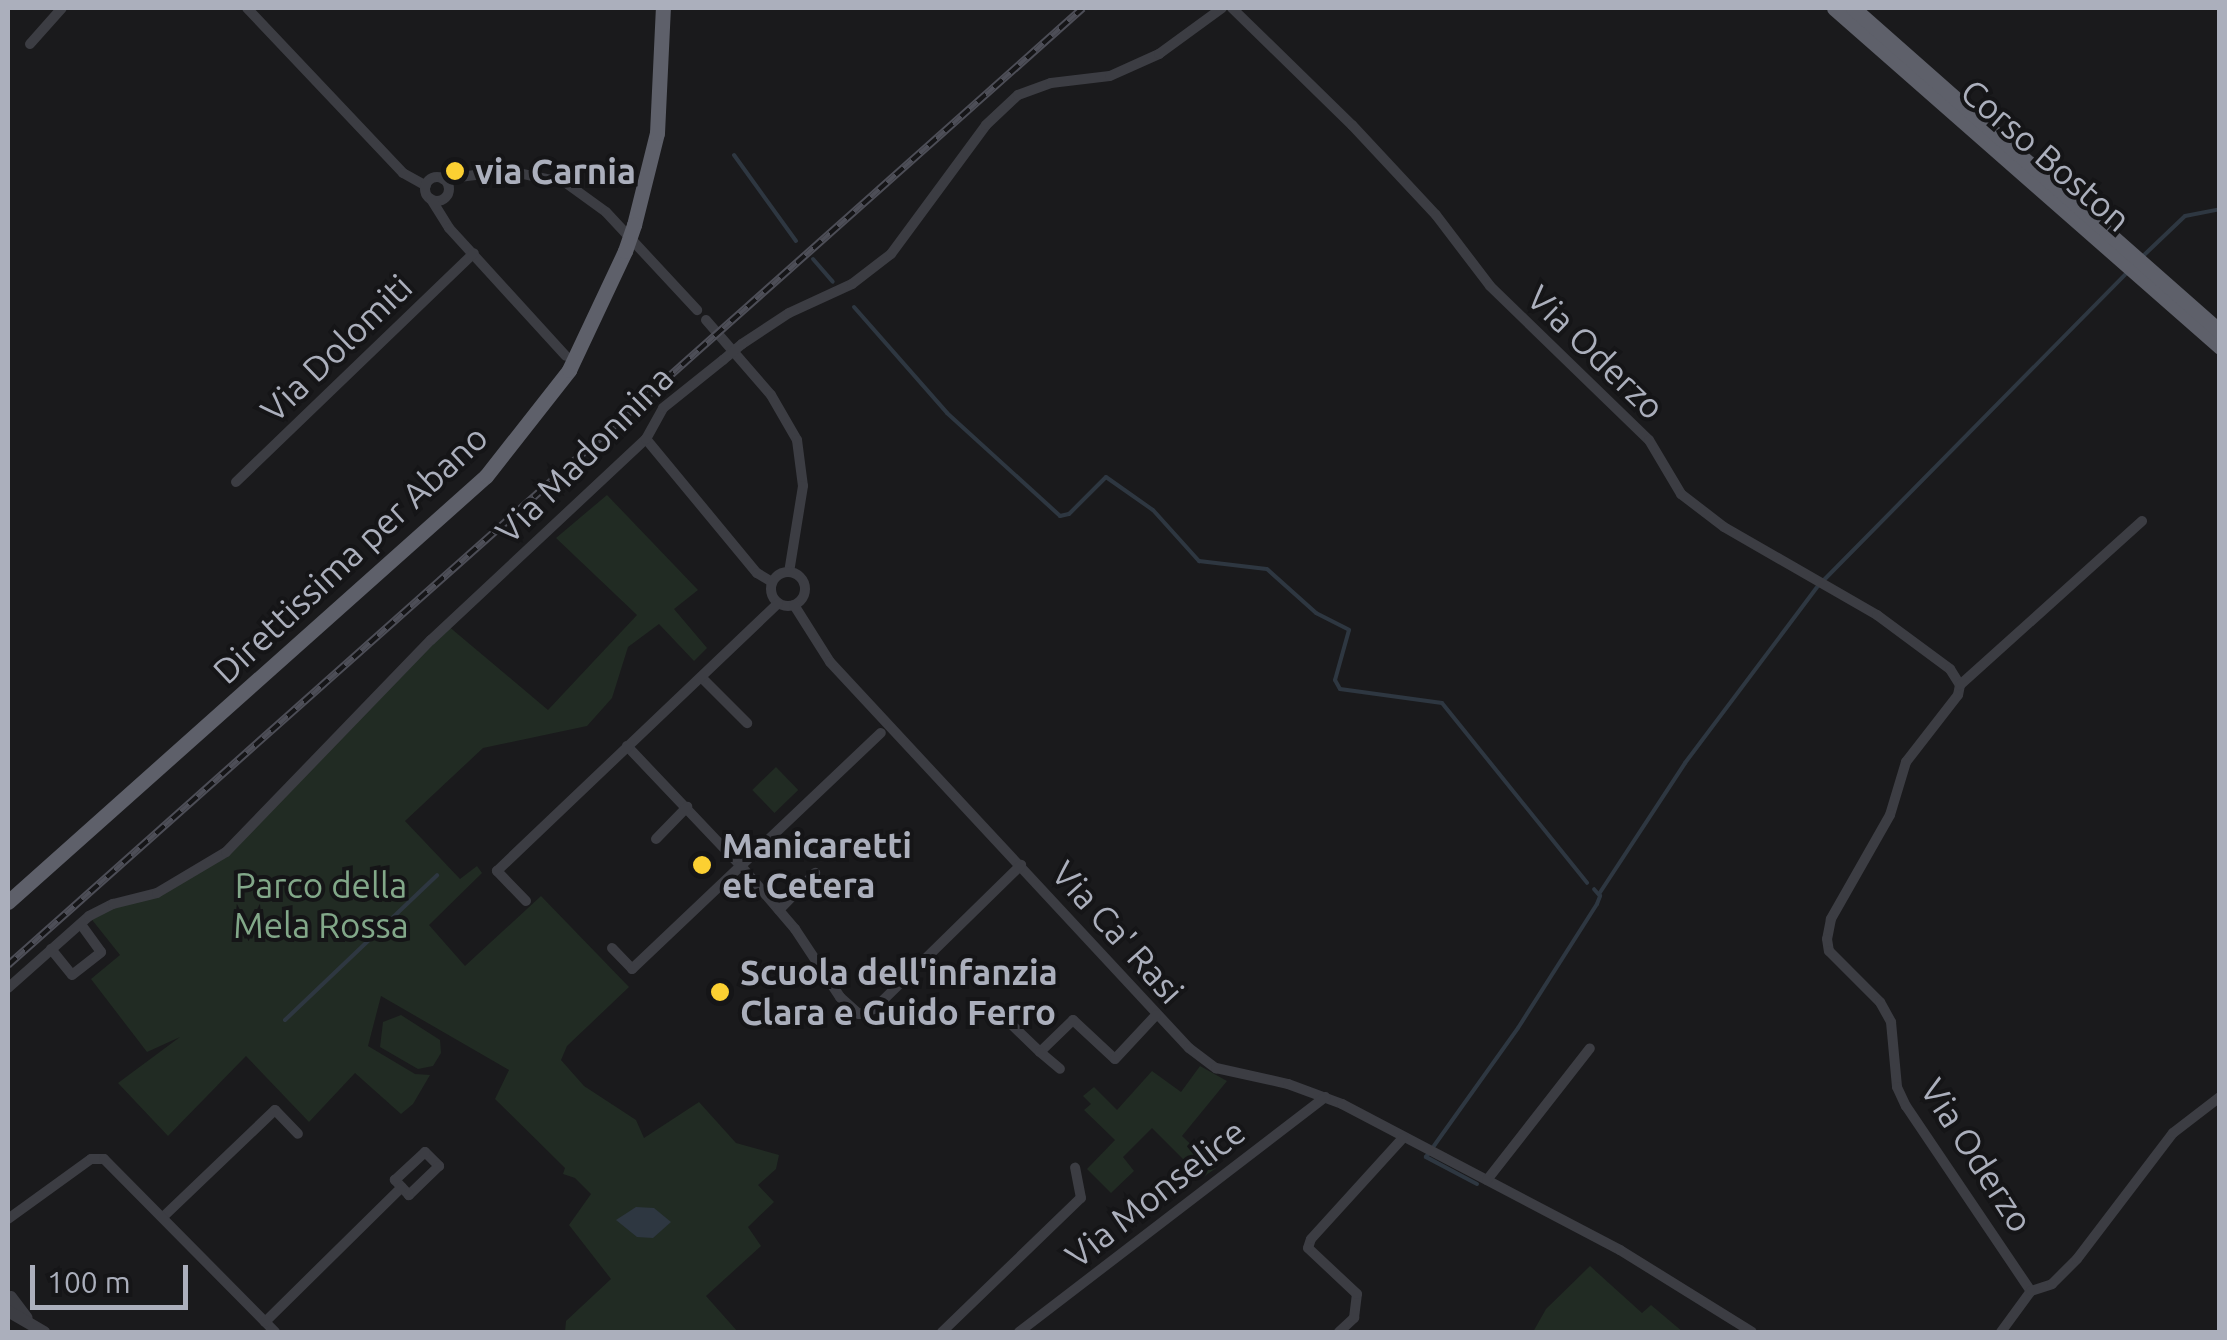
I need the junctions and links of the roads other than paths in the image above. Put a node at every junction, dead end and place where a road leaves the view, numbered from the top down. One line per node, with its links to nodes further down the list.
1 (62, 8): 8 (street)
2 (247, 8): 9 (street)
3 (663, 8): 33 (highway, Direttissima per Abano, bridge)
4 (1222, 8): 16 (street, Via Madonnina, bridge)
5 (1232, 8): 24 (street, Via Oderzo)
6 (1834, 8): 14 (highway, Corso Boston)
7 (1853, 8): 13 (highway, Corso Boston)
8 (30, 44)
9 (437, 188): 10 (street); 11 (street)
10 (474, 253): 15 (street); 17 (street, Via Dolomiti)
11 (697, 310)
12 (706, 320): 19 (street, Via Ca' Rasi)
13 (2220, 331)
14 (2220, 347)
15 (566, 356)
16 (646, 438): 20 (street); 36 (street, Via Madonnina)
17 (236, 482)
18 (2142, 521): 24 (street, Via Oderzo)
19 (789, 572): 20 (street); 22 (street, Via Ca' Rasi)
20 (772, 582): 21 (street)
21 (778, 603): 22 (street); 23 (street)
22 (794, 604): 30 (street, Via Ca' Rasi)
23 (702, 678): 25 (street); 27 (street)
24 (1960, 685): 54 (street, Via Oderzo)
25 (747, 723)
26 (881, 733): 31 (street)
27 (628, 746): 28 (street); 34 (street)
28 (688, 807): 29 (street); 31 (street)
29 (656, 839)
30 (1021, 865): 35 (street); 40 (street, Via Ca' Rasi)
31 (742, 867): 35 (street); 37 (street)
32 (815, 873): 35 (street)
33 (8, 902)
34 (526, 902)
35 (779, 910)
36 (81, 924): 38 (street, Via Madonnina); 38 (street)
37 (612, 948)
38 (51, 950): 39 (street, Via Madonnina)
39 (8, 988)
40 (1156, 1015): 43 (street); 45 (street, Via Ca' Rasi)
41 (1013, 1026): 43 (street)
42 (1590, 1048): 50 (street)
43 (1040, 1052): 44 (street)
44 (1060, 1069)
45 (1325, 1097): 48 (street, Via Ca' Rasi); 60 (street, Via Monselice)
46 (2220, 1097): 54 (street)
47 (298, 1134): 52 (street)
48 (1403, 1138): 50 (street, Via Ca' Rasi); 61 (street)
49 (1076, 1168): 59 (street)
50 (1486, 1180): 62 (street, Via Ca' Rasi)
51 (402, 1187): 51 (street); 56 (street)
52 (163, 1216): 53 (street); 56 (street)
53 (8, 1219)
54 (2031, 1291): 63 (street)
55 (8, 1301): 57 (street)
56 (265, 1322): 58 (street)
57 (44, 1332)
58 (275, 1332)
59 (942, 1332)
60 (1019, 1332)
61 (1339, 1332)
62 (1752, 1332)
63 (2001, 1332)

